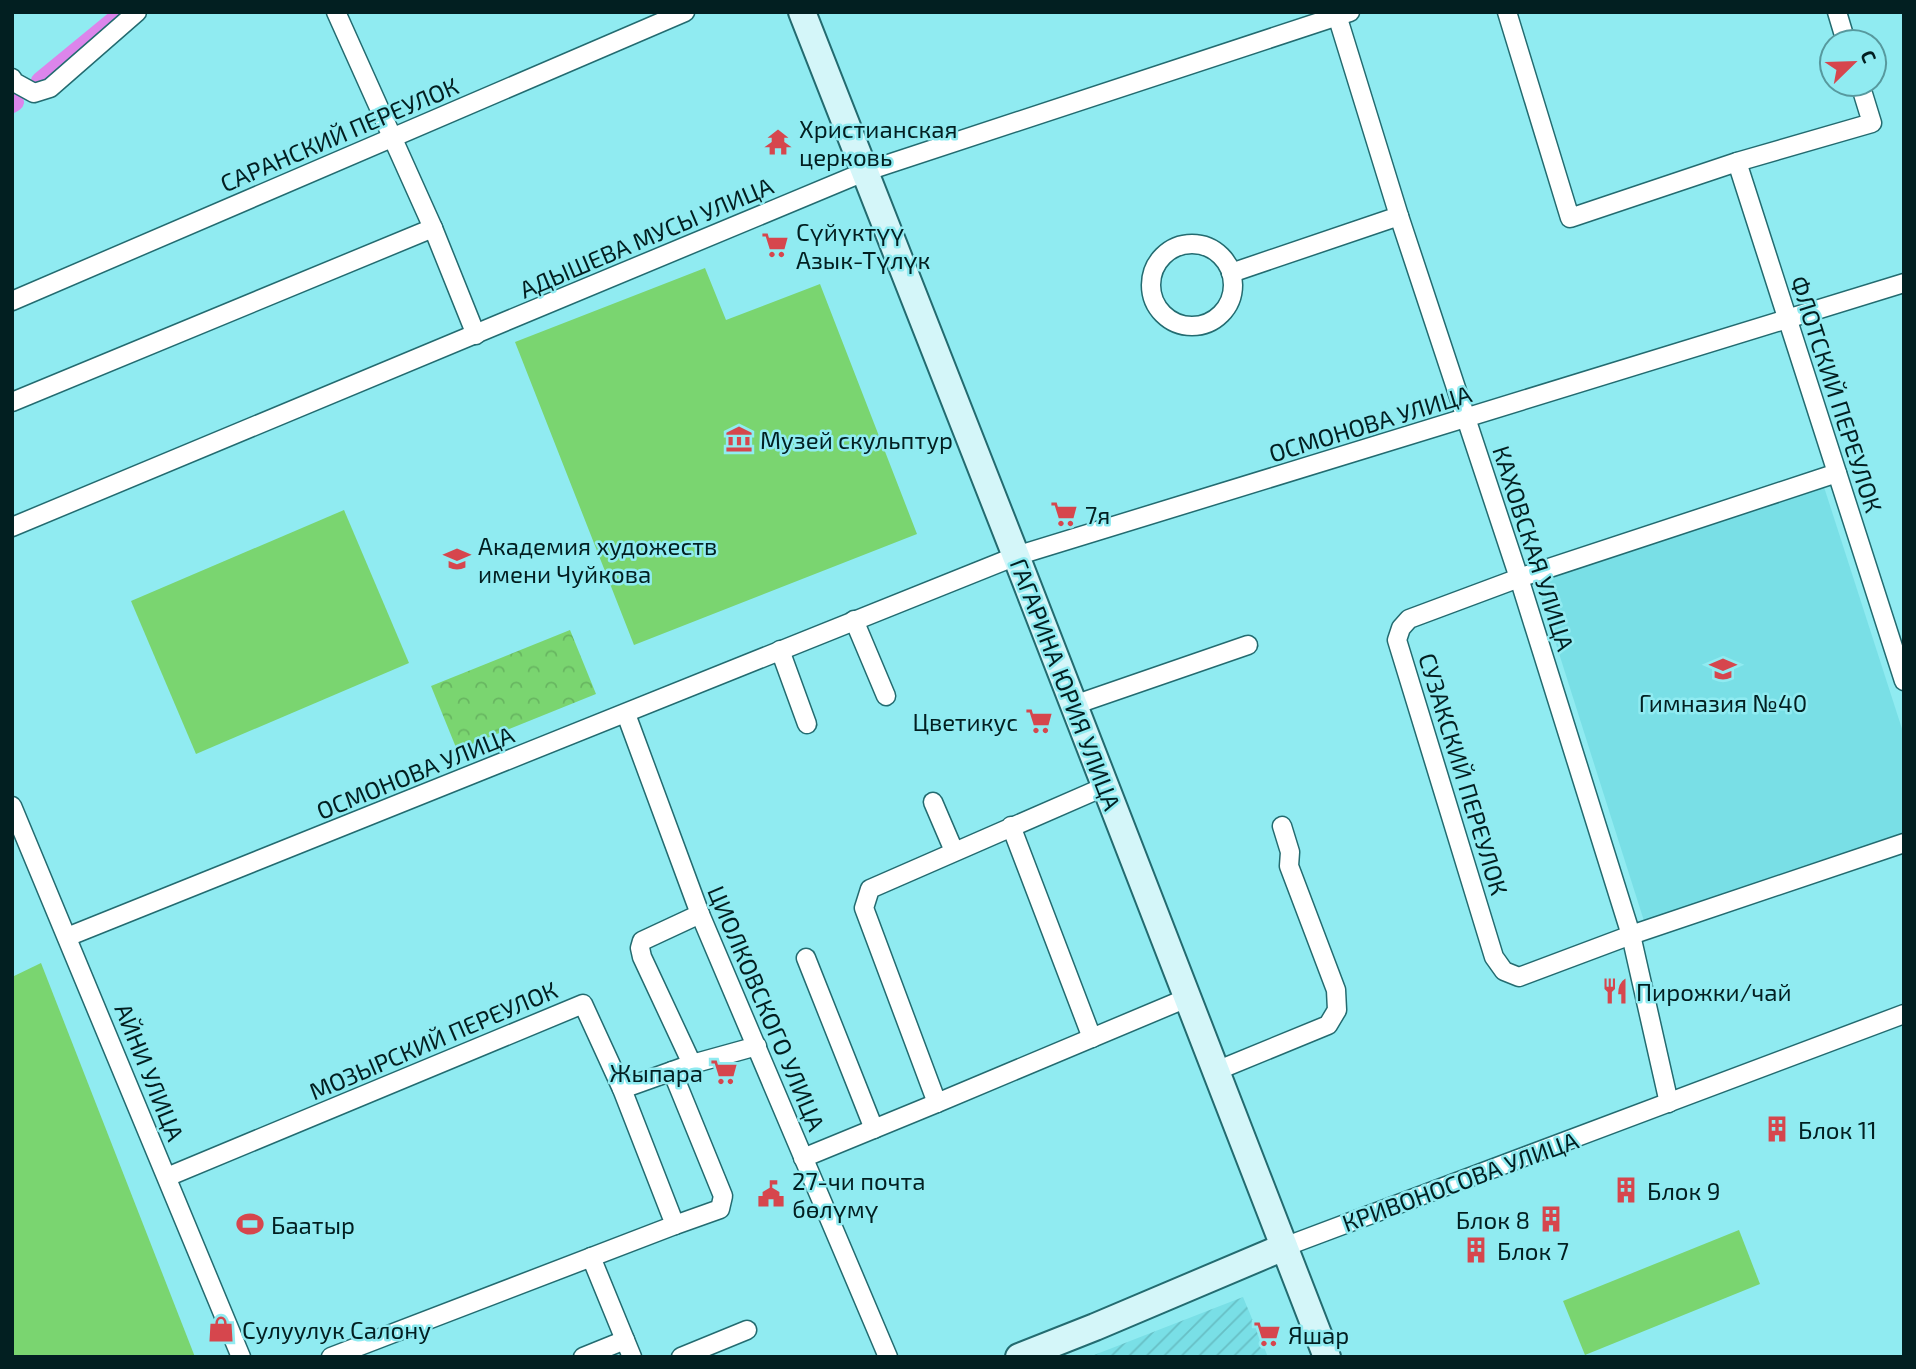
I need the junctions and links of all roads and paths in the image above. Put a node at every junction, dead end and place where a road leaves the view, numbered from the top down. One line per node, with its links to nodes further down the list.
1 (137, 12): 7 (street)
2 (337, 12): 9 (street)
3 (685, 12): 9 (street, САРАНСКИЙ ПЕРЕУЛОК)
4 (802, 12): 11 (main road, ГАГАРИНА ЮРИЯ УЛИЦА)
5 (1507, 12): 10 (street)
6 (1341, 14): 11 (street, АДЫШЕВА МУСЫ УЛИЦА); 12 (street, КАХОВСКАЯ УЛИЦА)
7 (13, 81)
8 (1864, 98): 10 (street)
9 (391, 138): 13 (street); 16 (street, САРАНСКИЙ ПЕРЕУЛОК)
10 (1737, 162): 17 (street, ФЛОТСКИЙ ПЕРЕУЛОК)
11 (864, 172): 18 (street, АДЫШЕВА МУСЫ УЛИЦА); 23 (main road, ГАГАРИНА ЮРИЯ УЛИЦА)
12 (1399, 216): 14 (street); 20 (street, КАХОВСКАЯ УЛИЦА)
13 (433, 228): 18 (street); 19 (street)
14 (1231, 273): 14 (street)
15 (1904, 283): 17 (street, ОСМОНОВА УЛИЦА)
16 (12, 301)
17 (1787, 318): 20 (street, ОСМОНОВА УЛИЦА); 21 (street, ФЛОТСКИЙ ПЕРЕУЛОК)
18 (476, 335): 22 (street, АДЫШЕВА МУСЫ УЛИЦА)
19 (12, 402)
20 (1466, 419): 23 (street, ОСМОНОВА УЛИЦА); 24 (street, КАХОВСКАЯ УЛИЦА)
21 (1837, 474): 24 (street, СУЗАКСКИЙ ПЕРЕУЛОК); 28 (street, ФЛОТСКИЙ ПЕРЕУЛОК)
22 (12, 527)
23 (1016, 556): 25 (street, ОСМОНОВА УЛИЦА); 30 (main road, ГАГАРИНА ЮРИЯ УЛИЦА)
24 (1519, 578): 41 (street, КАХОВСКАЯ УЛИЦА); 41 (street, СУЗАКСКИЙ ПЕРЕУЛОК)
25 (854, 620): 27 (street, ОСМОНОВА УЛИЦА); 29 (street)
26 (1248, 645): 30 (street)
27 (780, 650): 31 (street, ОСМОНОВА УЛИЦА); 32 (street)
28 (1904, 681)
29 (886, 696)
30 (1074, 705): 33 (main road, ГАГАРИНА ЮРИЯ УЛИЦА)
31 (626, 714): 40 (street, ЦИОЛКОВСКОГО УЛИЦА); 42 (street, ОСМОНОВА УЛИЦА)
32 (807, 724)
33 (1106, 786): 36 (street); 44 (main road, ГАГАРИНА ЮРИЯ УЛИЦА)
34 (933, 802): 39 (street)
35 (12, 806): 42 (street, АЙНИ УЛИЦА)
36 (1011, 826): 39 (street); 46 (street)
37 (1282, 827): 50 (street)
38 (1904, 843): 41 (street, СУЗАКСКИЙ ПЕРЕУЛОК)
39 (954, 851): 52 (street)
40 (700, 914): 47 (street, ЦИОЛКОВСКОГО УЛИЦА); 48 (street)
41 (1631, 935): 53 (street, КАХОВСКАЯ УЛИЦА)
42 (67, 937): 56 (street, АЙНИ УЛИЦА)
43 (806, 958): 54 (street)
44 (1187, 998): 46 (street); 50 (main road, ГАГАРИНА ЮРИЯ УЛИЦА)
45 (1904, 1014): 53 (street, КРИВОНОСОВА УЛИЦА)
46 (1092, 1038): 52 (street)
47 (757, 1046): 48 (street); 55 (street, ЦИОЛКОВСКОГО УЛИЦА)
48 (692, 1065): 49 (street)
49 (671, 1071): 51 (street); 57 (street)
50 (1216, 1071): 58 (main road, ГАГАРИНА ЮРИЯ УЛИЦА)
51 (622, 1089): 56 (street, МОЗЫРСКИЙ ПЕРЕУЛОК); 57 (street, МОЗЫРСКИЙ ПЕРЕУЛОК)
52 (937, 1103): 54 (street)
53 (1669, 1103): 58 (street, КРИВОНОСОВА УЛИЦА)
54 (874, 1129): 55 (street)
55 (803, 1158): 66 (street, ЦИОЛКОВСКОГО УЛИЦА)
56 (167, 1177): 62 (street, АЙНИ УЛИЦА)
57 (675, 1225): 59 (street)
58 (1284, 1247): 67 (main road, КРИВОНОСОВА УЛИЦА); 68 (main road, ГАГАРИНА ЮРИЯ УЛИЦА)
59 (591, 1258): 61 (street); 63 (street)
60 (747, 1330): 65 (street)
61 (629, 1349): 64 (street)
62 (241, 1357)
63 (331, 1357)
64 (583, 1357)
65 (681, 1357)
66 (888, 1357)
67 (1019, 1357)
68 (1327, 1357)

